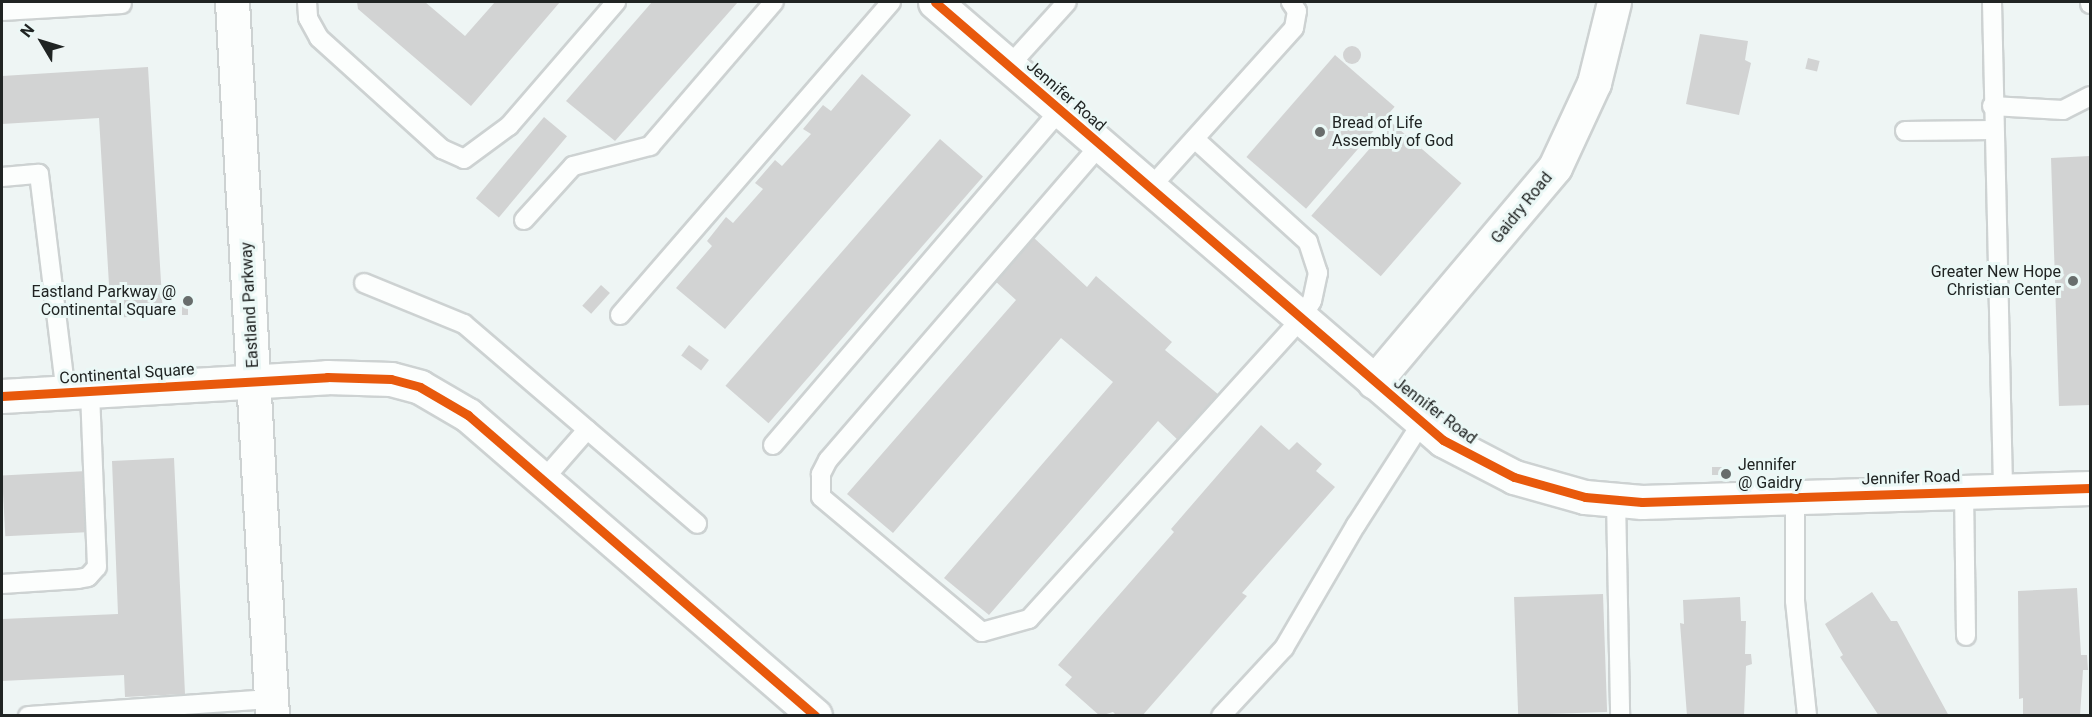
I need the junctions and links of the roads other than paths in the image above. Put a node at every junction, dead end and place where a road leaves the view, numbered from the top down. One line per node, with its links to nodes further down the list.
1 (232, 2): 27 (street, Eastland Parkway)
2 (307, 2): 3 (lane)
3 (616, 2)
4 (774, 2): 23 (lane)
5 (891, 2): 25 (lane)
6 (1066, 2): 13 (lane)
7 (1291, 2): 19 (lane)
8 (1614, 2): 28 (street, Gaidry Road)
9 (1992, 2): 15 (lane)
10 (122, 4): 12 (lane)
11 (943, 4): 13 (street, Jennifer Road)
12 (2, 11)
13 (1009, 66): 16 (street, Jennifer Road)
14 (2091, 96): 15 (lane)
15 (1992, 106): 17 (lane)
16 (1060, 110): 20 (street, Jennifer Road); 33 (lane)
17 (1993, 130): 18 (lane); 36 (lane)
18 (1905, 131)
19 (1195, 139): 22 (lane); 26 (lane)
20 (1101, 145): 22 (street, Jennifer Road); 26 (lane)
21 (2, 177): 29 (lane)
22 (1150, 189): 26 (street, Jennifer Road)
23 (524, 220)
24 (364, 283): 32 (lane)
25 (620, 315)
26 (1301, 319): 28 (street, Jennifer Road)
27 (255, 381): 29 (street, Continental Square); 34 (street, Continental Square); 43 (street, Eastland Parkway)
28 (1374, 382): 31 (street, Jennifer Road)
29 (78, 392): 30 (street, Continental Square); 41 (lane)
30 (2, 396)
31 (1422, 422): 39 (street, Jennifer Road); 46 (lane)
32 (587, 430): 34 (lane); 40 (lane)
33 (773, 445)
34 (543, 480): 45 (street, Continental Square)
35 (2091, 488): 36 (street, Jennifer Road)
36 (2003, 490): 37 (street, Jennifer Road)
37 (1964, 491): 38 (street, Jennifer Road); 42 (lane)
38 (1795, 497): 39 (street, Jennifer Road); 48 (lane)
39 (1616, 499): 47 (lane)
40 (697, 524)
41 (2, 584)
42 (1966, 636)
43 (272, 707): 44 (lane)
44 (28, 716)
45 (815, 716)
46 (1221, 716)
47 (1620, 716)
48 (1807, 716)

